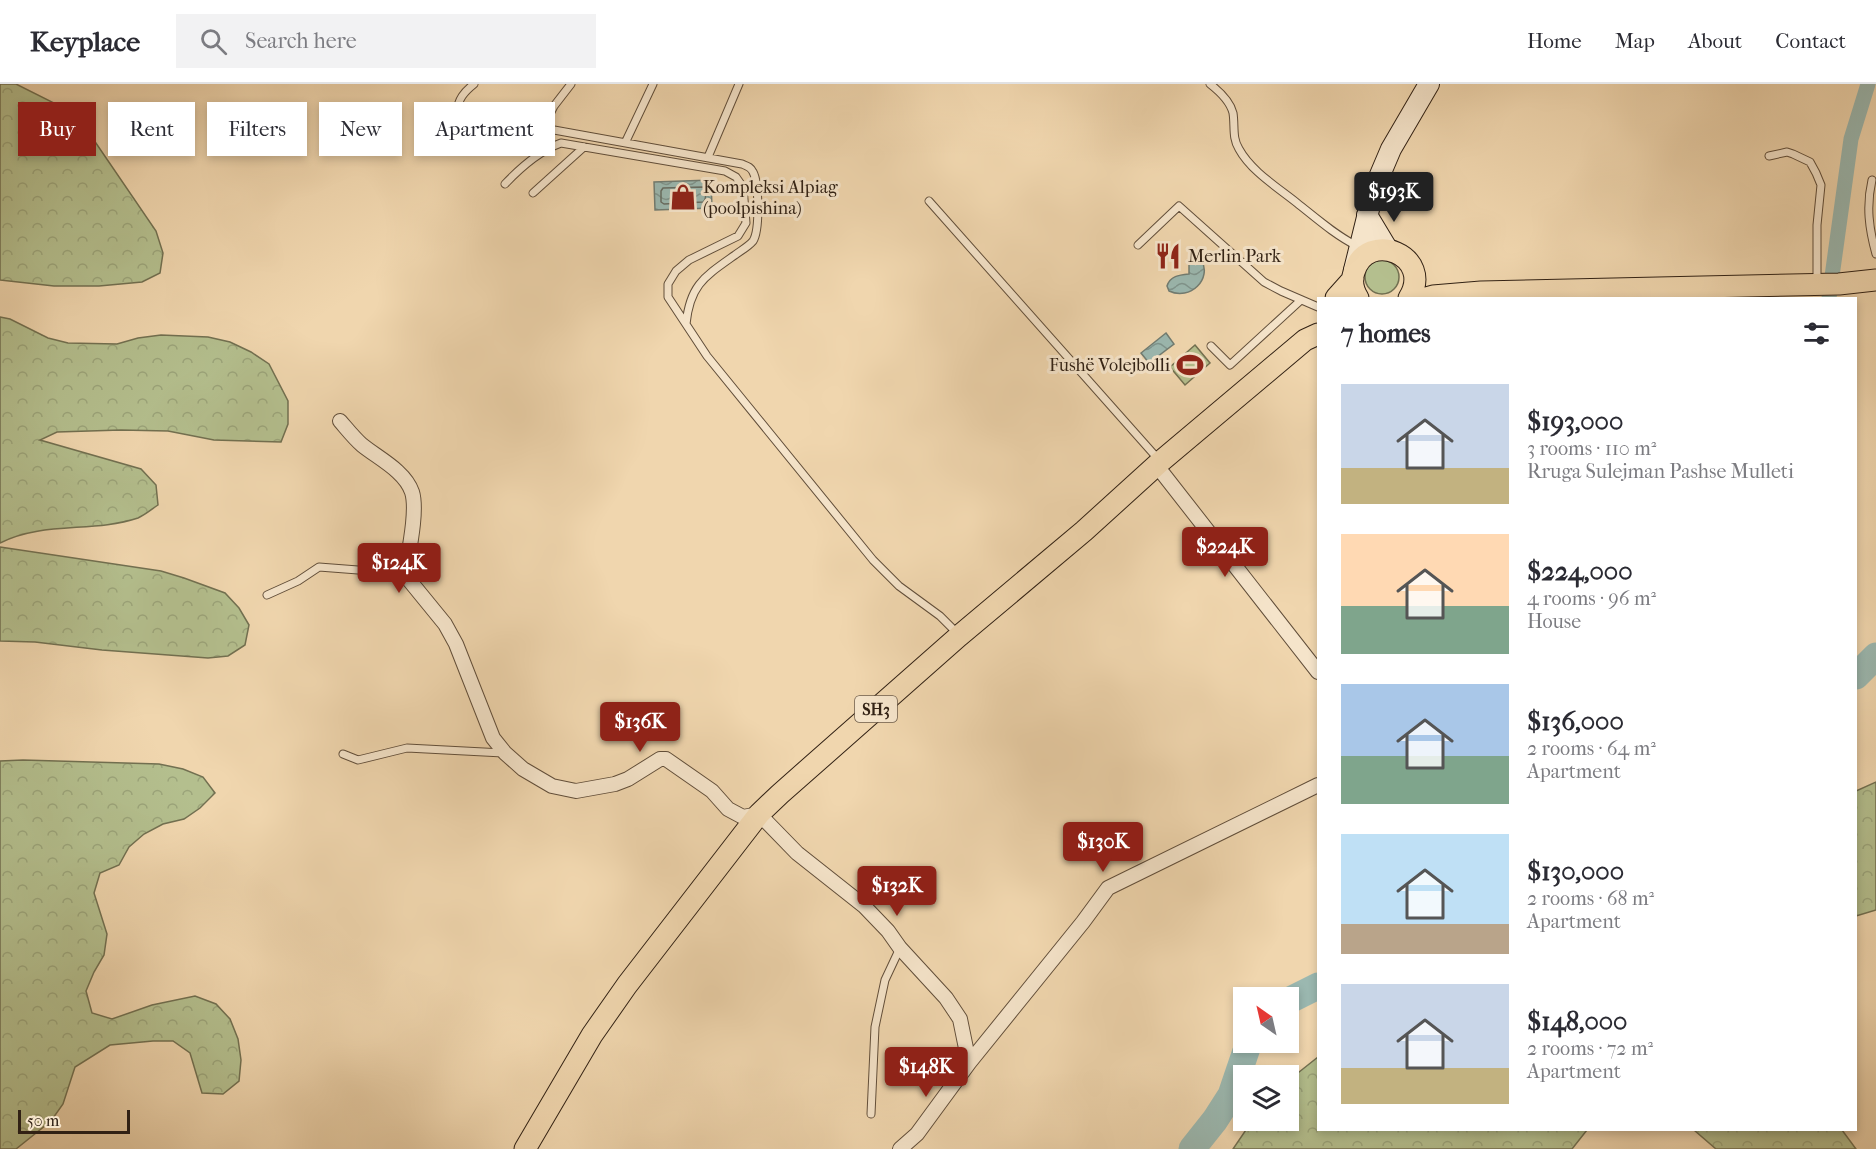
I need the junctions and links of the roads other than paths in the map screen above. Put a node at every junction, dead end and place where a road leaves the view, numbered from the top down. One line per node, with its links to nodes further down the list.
1 (474, 84): 7 (lane)
2 (571, 84): 8 (lane)
3 (653, 84): 10 (lane)
4 (739, 84): 13 (lane)
5 (1210, 84): 20 (lane)
6 (1429, 84): 18 (main road)
7 (459, 102)
8 (555, 105)
9 (555, 130): 10 (lane)
10 (626, 141): 13 (lane)
11 (584, 147): 15 (lane); 16 (lane); 34 (lane)
12 (1769, 156): 26 (lane)
13 (708, 158): 34 (lane)
14 (1872, 180): 22 (lane)
15 (505, 184)
16 (533, 193)
17 (929, 201): 38 (lane)
18 (1367, 215): 20 (main road); 21 (main road)
19 (1138, 245): 32 (lane)
20 (1359, 247): 25 (main road)
21 (1388, 250): 23 (main road); 25 (main road)
22 (1876, 254)
23 (1415, 277): 27 (main road); 30 (main road)
24 (1876, 280): 26 (main road)
25 (1355, 282): 29 (main road)
26 (1820, 285): 28 (main road)
27 (1481, 292): 28 (main road); 31 (main road)
28 (1608, 294)
29 (1337, 297)
30 (1409, 297)
31 (1439, 297)
32 (1301, 300): 33 (lane); 36 (lane)
33 (1317, 308)
34 (686, 324): 41 (lane)
35 (1312, 337): 38 (main road, SH3)
36 (1211, 346)
37 (340, 421): 39 (street)
38 (1158, 464): 41 (main road, SH3); 42 (street)
39 (405, 575): 40 (lane); 43 (street)
40 (267, 595)
41 (959, 636): 46 (main road, SH3)
42 (1317, 671)
43 (505, 753): 44 (lane); 46 (street)
44 (343, 754)
45 (1317, 785): 48 (street)
46 (759, 814): 47 (street); 50 (main road, SH3)
47 (900, 948): 48 (street); 49 (lane)
48 (969, 1063): 51 (street)
49 (871, 1114)
50 (525, 1149)
51 (900, 1149)

